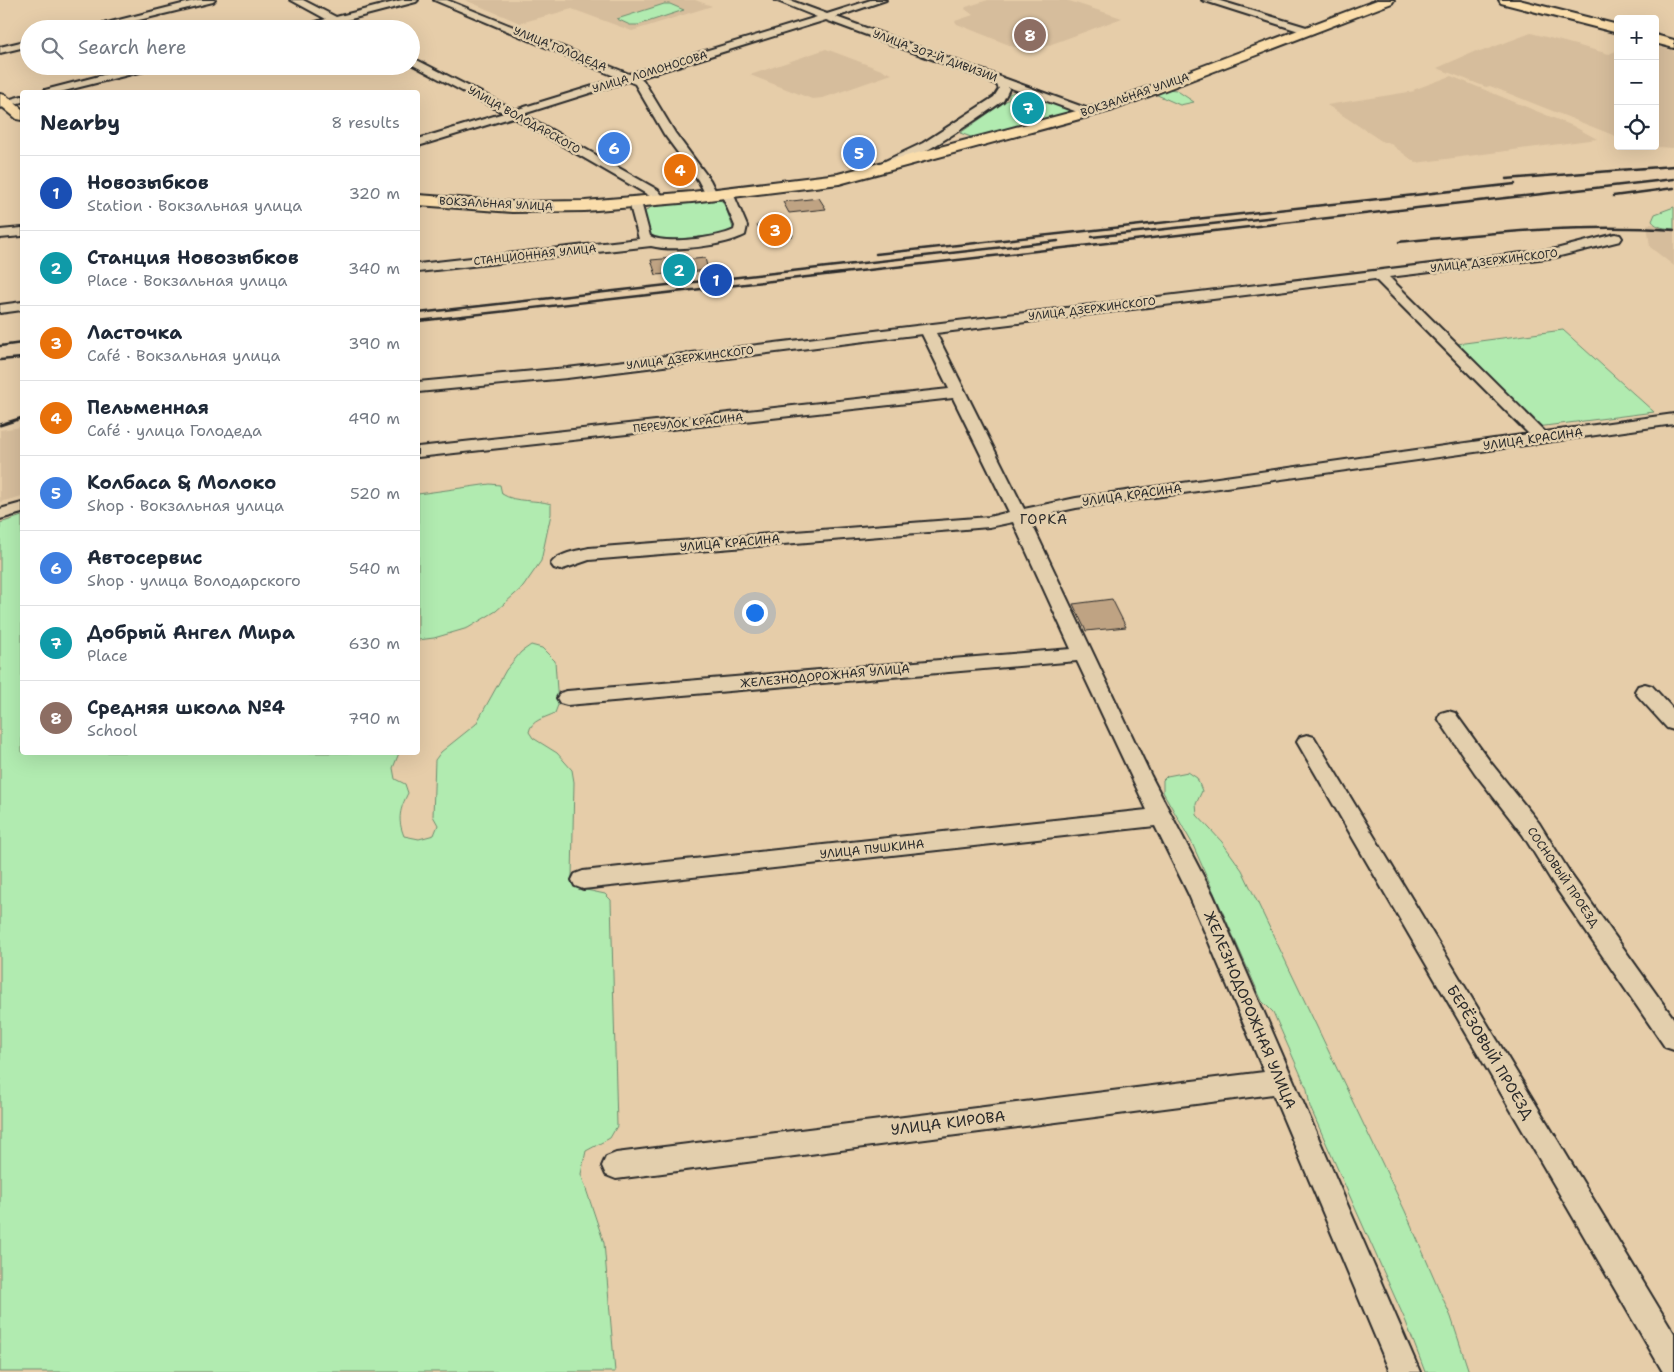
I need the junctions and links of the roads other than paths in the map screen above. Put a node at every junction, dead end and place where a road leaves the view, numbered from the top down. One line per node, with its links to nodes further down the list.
1 (210, 0): 11 (street)
2 (296, 0): 12 (street)
3 (413, 0): 12 (street)
4 (439, 0): 22 (street, УЛИЦА ГОЛОДЕДА)
5 (780, 0): 10 (street, УЛИЦА 307-Й ДИВИЗИИ)
6 (881, 0): 10 (street, УЛИЦА ЛОМОНОСОВА)
7 (1207, 0): 14 (street)
8 (1388, 0): 14 (main road, ВОКЗАЛЬНАЯ УЛИЦА)
9 (1505, 0): 13 (main road)
10 (827, 17): 21 (street, УЛИЦА 307-Й ДИВИЗИИ); 22 (street, УЛИЦА ЛОМОНОСОВА)
11 (126, 20)
12 (334, 20)
13 (1614, 28)
14 (1309, 31): 26 (main road, ВОКЗАЛЬНАЯ УЛИЦА)
15 (1659, 40): 16 (main road)
16 (1674, 44)
17 (20, 45): 18 (street)
18 (0, 50)
19 (420, 65): 27 (street, УЛИЦА ВОЛОДАРСКОГО)
20 (116, 75): 23 (street)
21 (989, 76): 26 (street, УЛИЦА 307-Й ДИВИЗИИ); 29 (street)
22 (632, 78): 27 (street, УЛИЦА ЛОМОНОСОВА); 34 (street, УЛИЦА ГОЛОДЕДА)
23 (57, 90)
24 (20, 99): 25 (street)
25 (2, 102): 28 (main road)
26 (1090, 112): 30 (main road, ВОКЗАЛЬНАЯ УЛИЦА)
27 (515, 114): 31 (street, УЛИЦА ЛОМОНОСОВА); 36 (street, УЛИЦА ВОЛОДАРСКОГО)
28 (20, 115)
29 (953, 130): 30 (street); 32 (street)
30 (978, 140): 32 (main road, ВОКЗАЛЬНАЯ УЛИЦА)
31 (420, 142)
32 (878, 169): 33 (main road, ВОКЗАЛЬНАЯ УЛИЦА)
33 (728, 193): 34 (main road, ВОКЗАЛЬНАЯ УЛИЦА); 41 (street)
34 (711, 194): 36 (main road, ВОКЗАЛЬНАЯ УЛИЦА)
35 (420, 200): 37 (main road, ВОКЗАЛЬНАЯ УЛИЦА)
36 (660, 200): 37 (main road, ВОКЗАЛЬНАЯ УЛИЦА)
37 (635, 202): 41 (street)
38 (20, 232): 39 (street)
39 (0, 234)
40 (1615, 238): 43 (street, УЛИЦА ДЗЕРЖИНСКОГО)
41 (652, 242): 42 (street, СТАНЦИОННАЯ УЛИЦА)
42 (420, 268)
43 (1379, 275): 46 (street, УЛИЦА ДЗЕРЖИНСКОГО); 50 (street)
44 (20, 306): 45 (street)
45 (0, 308)
46 (926, 329): 47 (street, УЛИЦА ДЗЕРЖИНСКОГО); 48 (street, ЖЕЛЕЗНОДОРОЖНАЯ УЛИЦА)
47 (420, 388)
48 (958, 393): 51 (street, ПЕРЕУЛОК КРАСИНА); 54 (street, ЖЕЛЕЗНОДОРОЖНАЯ УЛИЦА)
49 (1674, 419): 50 (street, УЛИЦА КРАСИНА)
50 (1542, 438): 54 (street, УЛИЦА КРАСИНА)
51 (420, 452)
52 (20, 509): 53 (street)
53 (0, 514)
54 (1019, 516): 55 (street, УЛИЦА КРАСИНА); 56 (street, ЖЕЛЕЗНОДОРОЖНАЯ УЛИЦА)
55 (560, 564)
56 (1084, 654): 58 (street, ЖЕЛЕЗНОДОРОЖНАЯ УЛИЦА); 62 (street, ЖЕЛЕЗНОДОРОЖНАЯ УЛИЦА)
57 (1645, 691): 60 (street)
58 (566, 698)
59 (1448, 718): 64 (street, СОСНОВЫЙ ПРОЕЗД)
60 (1674, 723)
61 (1307, 742): 67 (street, БЕРЁЗОВЫЙ ПРОЕЗД)
62 (1161, 817): 63 (street, УЛИЦА ПУШКИНА); 65 (street, ЖЕЛЕЗНОДОРОЖНАЯ УЛИЦА)
63 (583, 880)
64 (1674, 1039)
65 (1280, 1082): 66 (street, УЛИЦА КИРОВА); 68 (street, ЖЕЛЕЗНОДОРОЖНАЯ УЛИЦА)
66 (616, 1166)
67 (1674, 1362)
68 (1405, 1372)

